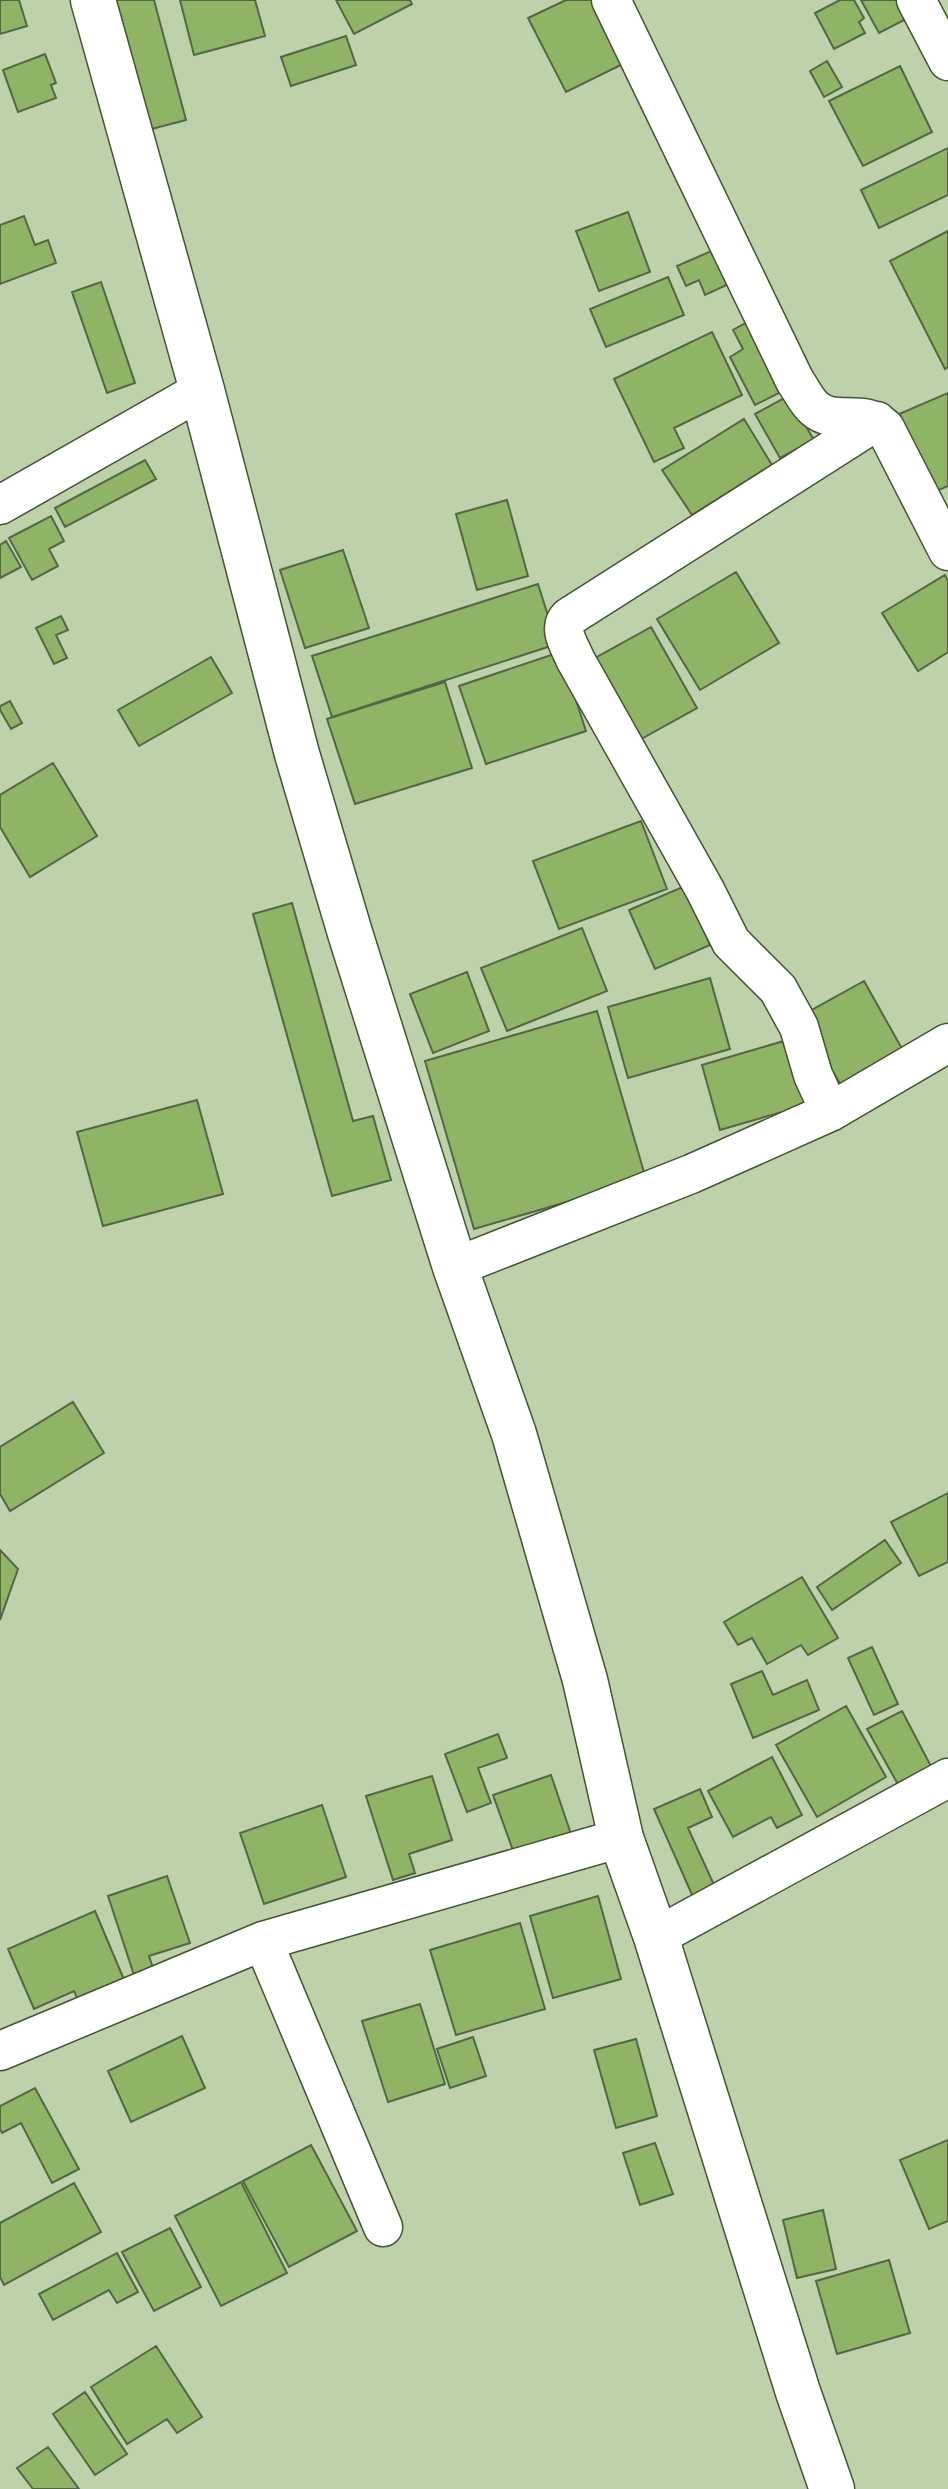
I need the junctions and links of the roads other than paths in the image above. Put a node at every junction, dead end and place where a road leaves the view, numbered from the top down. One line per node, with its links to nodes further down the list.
1 (93, 0): 5 (street)
2 (611, 0): 6 (street)
3 (916, 0): 4 (street)
4 (948, 61)
5 (202, 390): 7 (street); 11 (street)
6 (877, 421): 8 (street); 10 (street)
7 (0, 505)
8 (948, 551)
9 (948, 1043): 10 (street)
10 (830, 1112): 11 (street)
11 (455, 1267): 13 (street)
12 (948, 1778): 14 (street)
13 (621, 1838): 14 (street); 15 (street)
14 (656, 1937): 18 (street)
15 (263, 1941): 16 (street); 17 (street)
16 (0, 2051)
17 (383, 2227)
18 (832, 2489)

